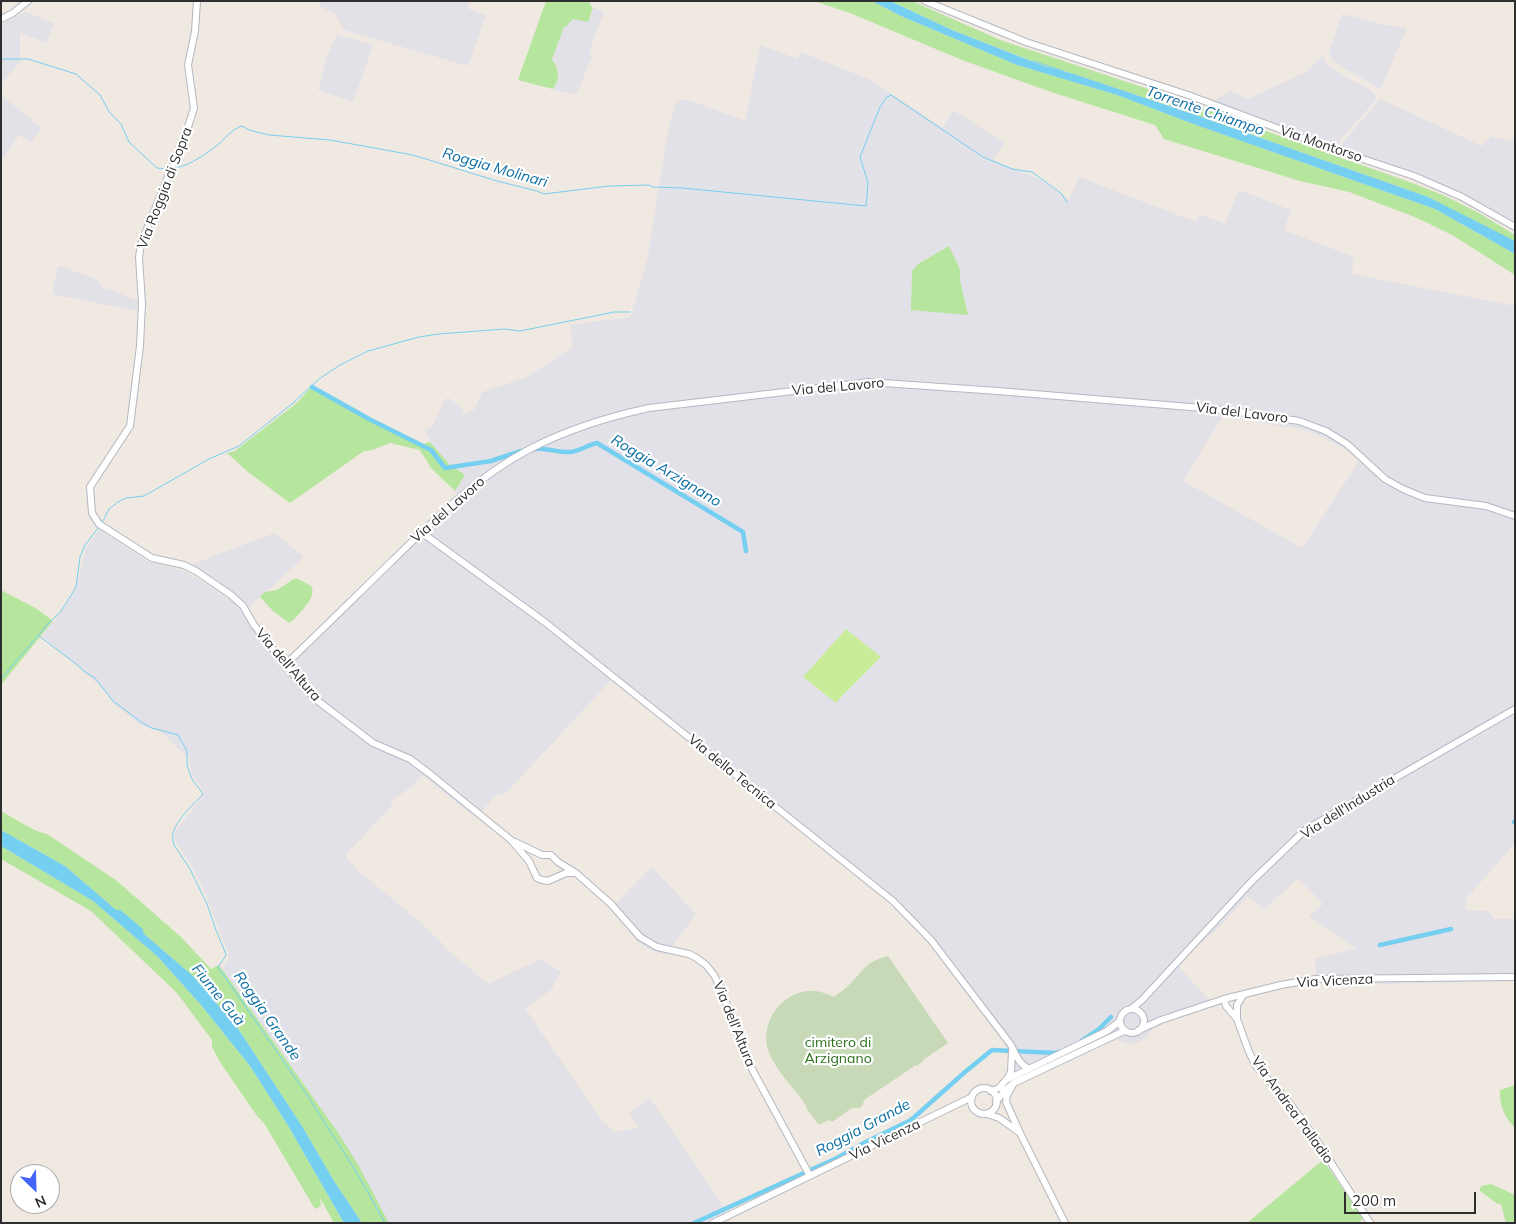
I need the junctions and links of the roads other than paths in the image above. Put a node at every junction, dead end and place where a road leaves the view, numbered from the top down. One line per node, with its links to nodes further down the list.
1 (28, 1): 4 (street)
2 (197, 1): 6 (street, Via Roggia di Sopra)
3 (925, 1): 5 (street, Via Montorso)
4 (1, 19)
5 (1515, 227)
6 (92, 513): 9 (street, Via dell'Altura)
7 (1515, 516): 8 (street, Via del Lavoro)
8 (421, 532): 9 (street, Via del Lavoro); 30 (street, Via della Tecnica)
9 (285, 665): 11 (street, Via dell'Altura)
10 (1515, 709): 21 (street, Via dell'Industria)
11 (511, 840): 12 (street, Via dell'Altura); 14 (street, Via dell'Altura)
12 (542, 855): 13 (street, Via dell'Altura); 14 (street)
13 (558, 862): 15 (street, Via dell'Altura); 16 (street)
14 (533, 868): 16 (street, Via dell'Altura)
15 (576, 873): 16 (street, Via dell'Altura); 41 (street, Via dell'Altura)
16 (556, 876)
17 (1515, 977): 18 (street, Via Vicenza)
18 (1245, 994): 19 (street, Via Vicenza); 22 (street)
19 (1233, 997): 20 (street, Via Vicenza); 22 (street)
20 (1224, 999): 25 (street); 26 (street, Via Vicenza)
21 (1142, 1000): 23 (street, Via dell'Industria); 24 (street)
22 (1237, 1005): 25 (street)
23 (1131, 1010): 24 (street); 27 (street, Via Vicenza)
24 (1141, 1014): 26 (street); 29 (street)
25 (1237, 1019): 44 (street, Via Andrea Palladio)
26 (1161, 1020): 29 (street, Via Vicenza)
27 (1120, 1021): 28 (street); 31 (street, Via Vicenza)
28 (1124, 1030): 29 (street, Via Vicenza); 33 (street, Via Vicenza)
29 (1139, 1030)
30 (1011, 1045): 31 (street, Via della Tecnica); 32 (street)
31 (1029, 1069): 32 (street, Via Vicenza)
32 (1006, 1080): 34 (street, Via Vicenza)
33 (1014, 1083): 36 (street, Via Vicenza); 40 (street)
34 (991, 1091): 35 (street, Via Vicenza); 36 (street)
35 (972, 1097): 37 (street, Via Vicenza); 38 (street)
36 (996, 1104): 39 (street, Via Vicenza); 40 (street)
37 (948, 1109): 38 (street, Via Vicenza); 41 (street, Via Vicenza)
38 (973, 1109): 39 (street, Via Vicenza)
39 (987, 1114): 40 (street)
40 (1020, 1132): 43 (street)
41 (810, 1176): 42 (street, Via Vicenza)
42 (713, 1223)
43 (1065, 1223)
44 (1370, 1223)

